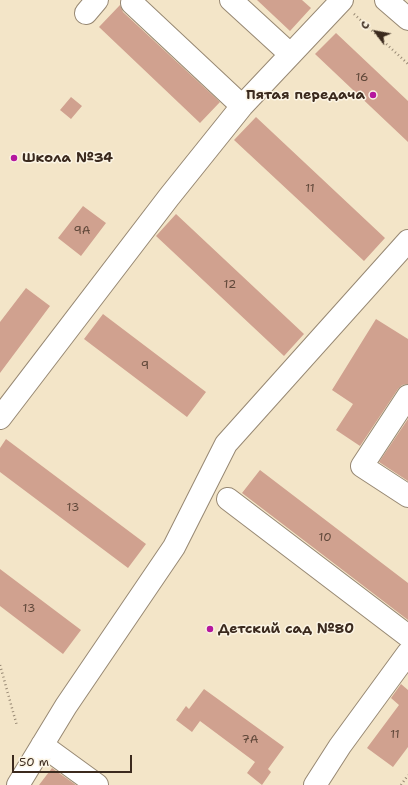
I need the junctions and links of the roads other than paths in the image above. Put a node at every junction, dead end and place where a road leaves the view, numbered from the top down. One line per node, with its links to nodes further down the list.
1 (231, 0): 6 (street)
2 (386, 0): 5 (street)
3 (341, 1): 6 (street)
4 (132, 3): 7 (street)
5 (408, 20)
6 (290, 54): 7 (street)
7 (242, 106): 10 (street)
8 (408, 241): 15 (street)
9 (408, 396): 11 (street)
10 (0, 418)
11 (408, 496)
12 (228, 499): 13 (street)
13 (408, 636)
14 (408, 653): 18 (street)
15 (42, 745): 16 (street); 17 (street)
16 (18, 785)
17 (97, 785)
18 (315, 785)

